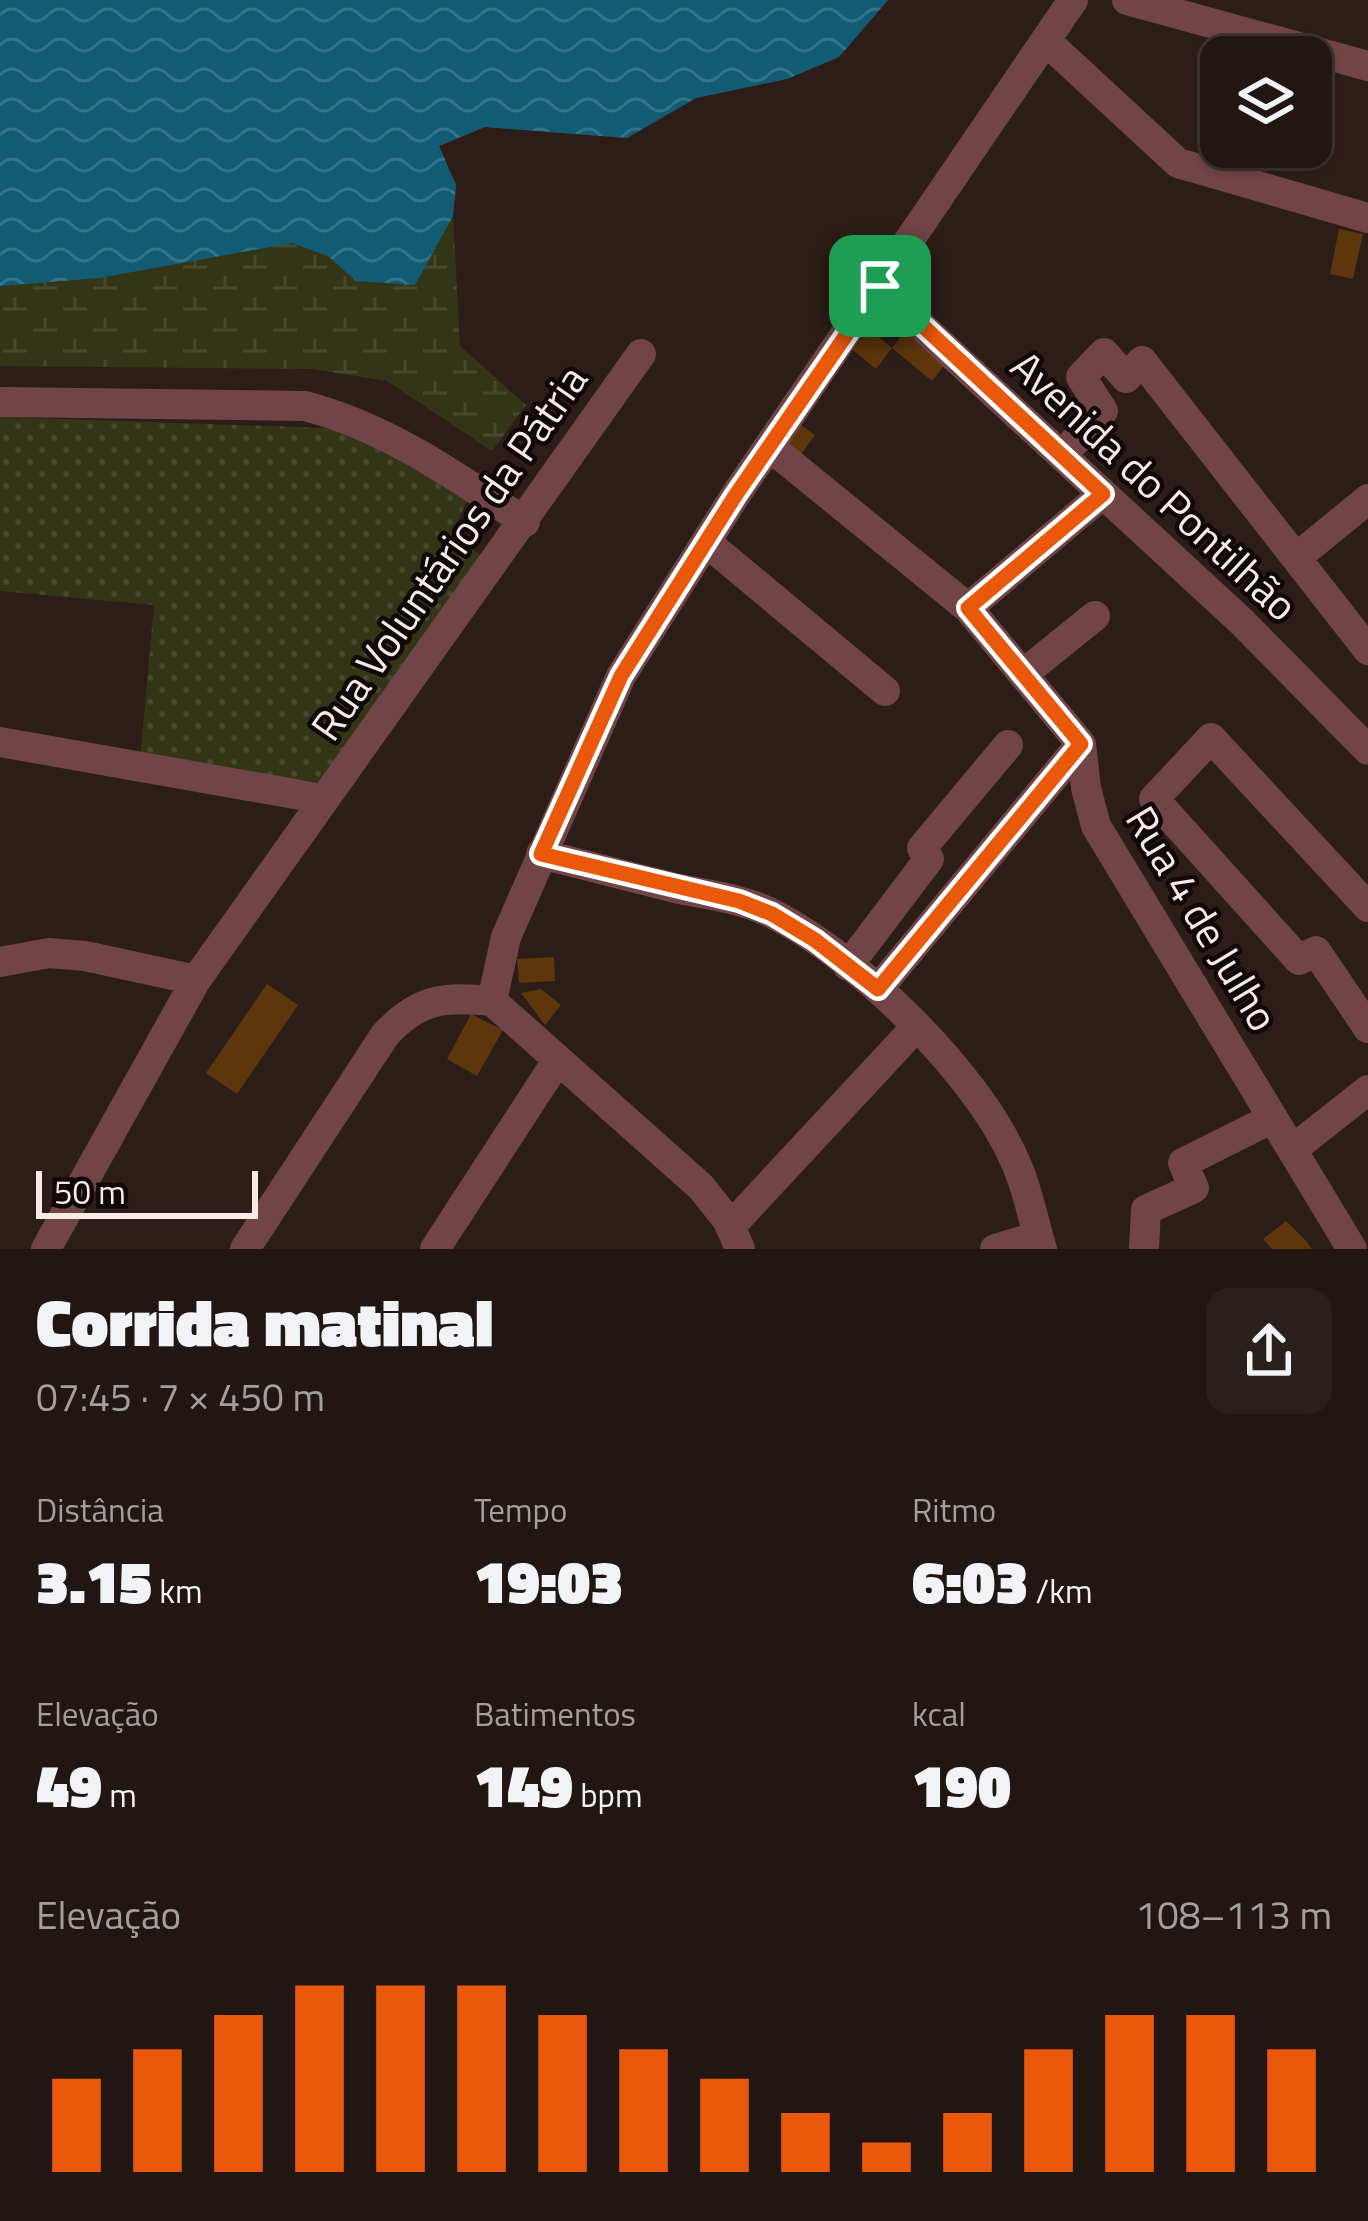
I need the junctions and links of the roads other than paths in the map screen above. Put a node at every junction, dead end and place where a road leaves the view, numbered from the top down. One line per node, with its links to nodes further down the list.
1 (1073, 0): 3 (street)
2 (1127, 0): 4 (street)
3 (1046, 41): 5 (street); 6 (street)
4 (1368, 67)
5 (1368, 218)
6 (880, 286): 9 (street); 10 (street, Avenida do Pontilhão)
7 (641, 354): 13 (street, Rua Voluntários da Pátria)
8 (0, 402): 13 (street)
9 (770, 447): 14 (street); 16 (street)
10 (1062, 455): 11 (street, Avenida do Pontilhão); 15 (street)
11 (1103, 494): 16 (street); 24 (street, Avenida do Pontilhão)
12 (1368, 499): 15 (street)
13 (524, 522): 25 (street, Rua Voluntários da Pátria)
14 (706, 542): 20 (street); 26 (street)
15 (1296, 558): 18 (street)
16 (968, 608): 19 (street)
17 (1095, 616): 19 (street)
18 (1368, 650)
19 (1023, 674): 22 (street)
20 (885, 691)
21 (0, 742): 25 (street)
22 (1081, 744): 31 (street); 37 (street, Rua 4 de Julho)
23 (1008, 746): 29 (street)
24 (1367, 748)
25 (323, 799): 30 (street, Rua Voluntários da Pátria)
26 (541, 854): 29 (street); 32 (street)
27 (1368, 907): 34 (street)
28 (0, 962): 30 (street)
29 (848, 966): 31 (street)
30 (196, 980): 41 (street, Rua Voluntários da Pátria)
31 (878, 989): 33 (street)
32 (492, 1001): 35 (street); 42 (street)
33 (916, 1027): 39 (street); 40 (street)
34 (1368, 1028)
35 (557, 1061): 39 (street); 43 (street)
36 (1368, 1090): 38 (street)
37 (1273, 1118): 38 (street, Rua 4 de Julho); 45 (street)
38 (1292, 1150): 46 (street, Rua 4 de Julho)
39 (735, 1238)
40 (1040, 1242): 44 (street)
41 (46, 1249)
42 (245, 1249)
43 (435, 1249)
44 (995, 1249)
45 (1144, 1249)
46 (1352, 1249)

